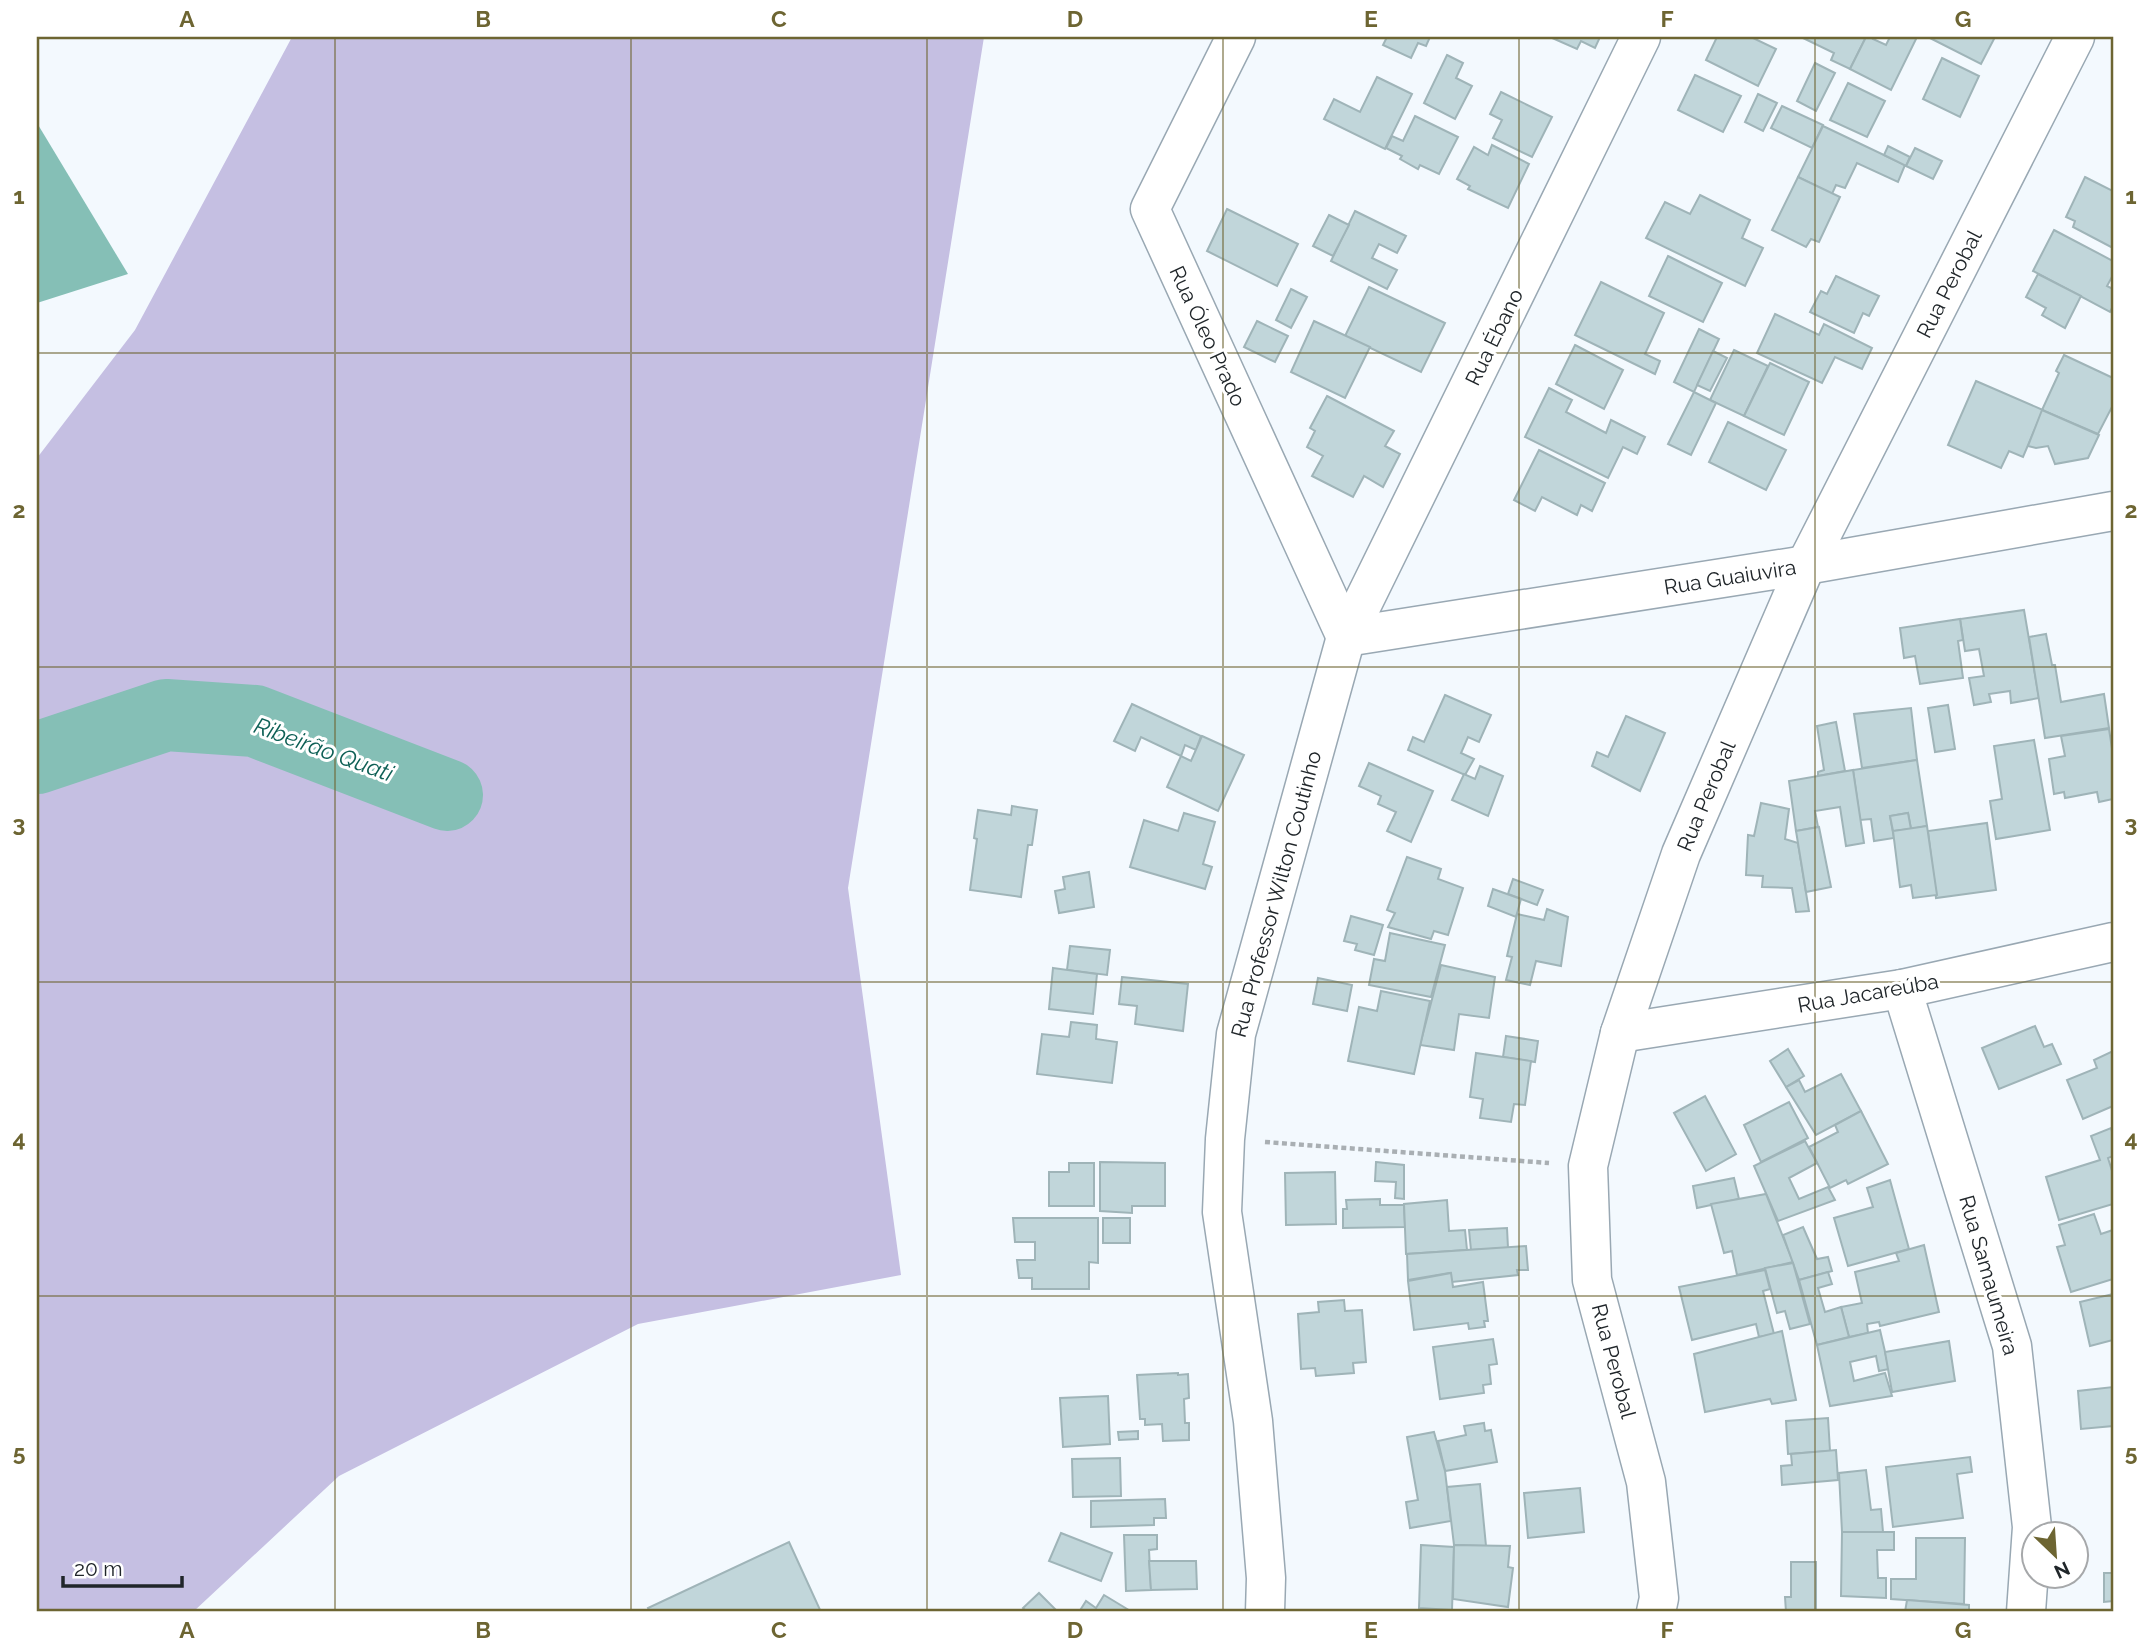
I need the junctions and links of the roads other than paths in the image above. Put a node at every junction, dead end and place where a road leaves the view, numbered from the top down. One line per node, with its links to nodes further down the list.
1 (1236, 37): 6 (street, Rua Óleo Prado)
2 (1641, 37): 6 (street, Rua Ébano)
3 (2075, 37): 5 (street, Rua Perobal)
4 (2113, 510): 5 (street, Rua Guaiuvira)
5 (1806, 565): 6 (street, Rua Guaiuvira); 9 (street, Rua Perobal)
6 (1346, 638): 10 (street, Rua Professor Wilton Coutinho)
7 (2113, 942): 8 (street, Rua Jacareúba)
8 (1902, 989): 9 (street, Rua Jacareúba); 12 (street, Rua Samaumeira)
9 (1620, 1033): 11 (street, Rua Perobal)
10 (1265, 1612)
11 (1656, 1612)
12 (2026, 1612)

